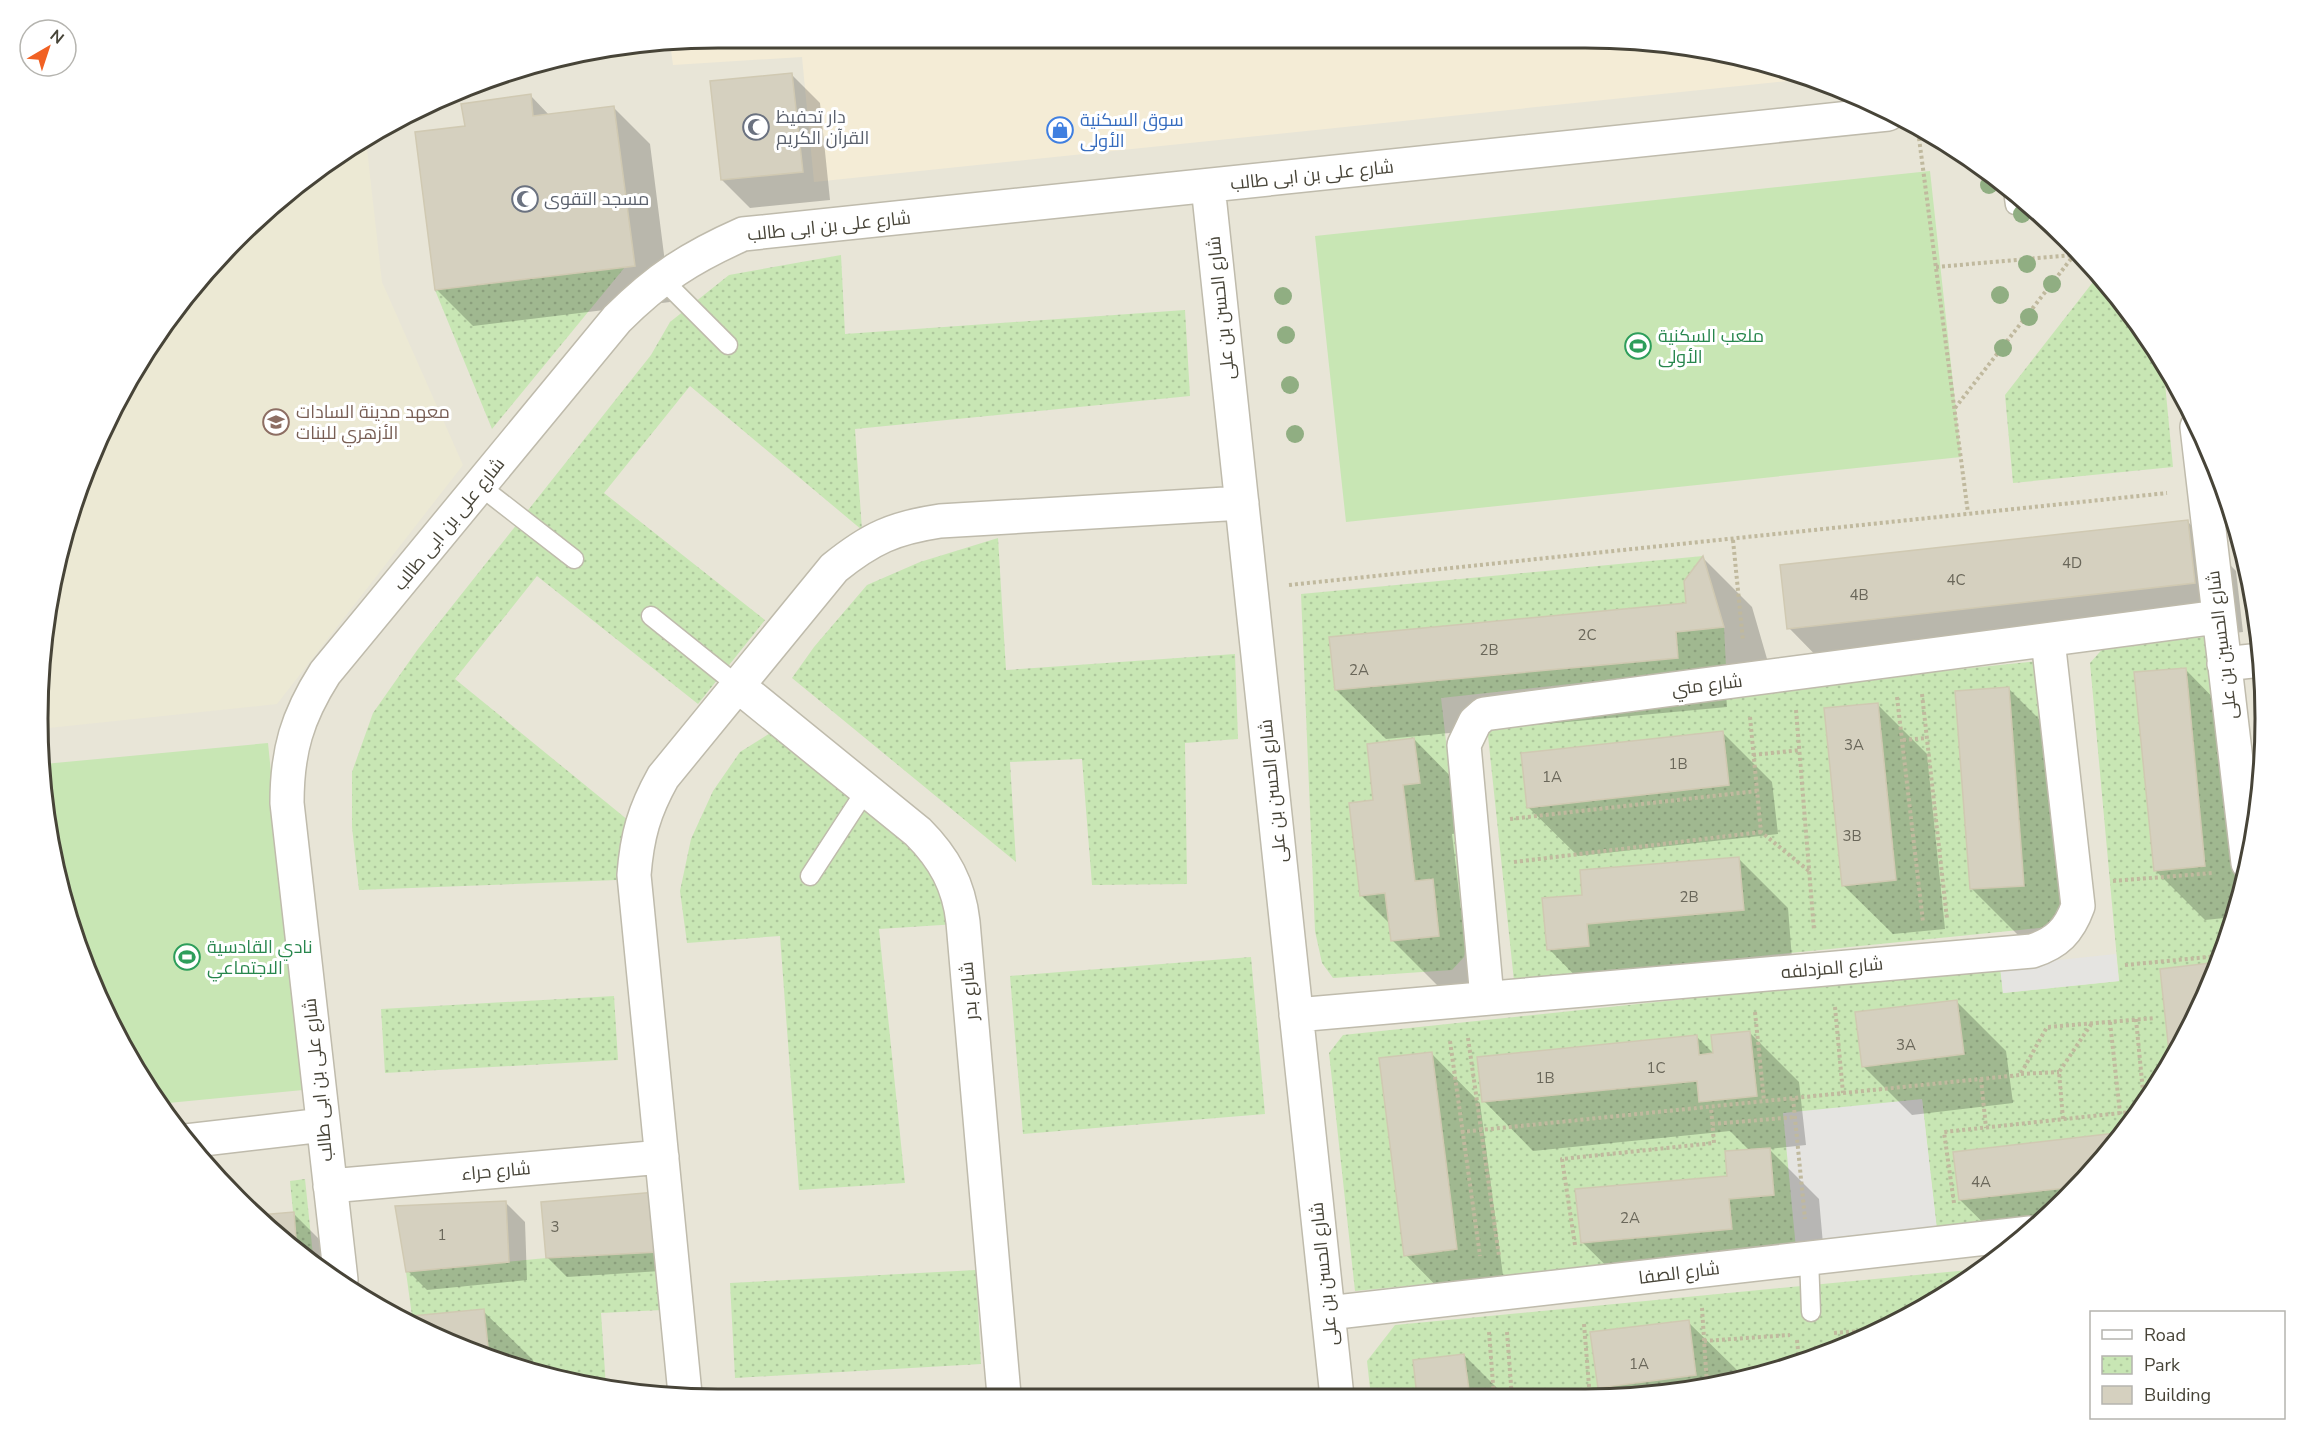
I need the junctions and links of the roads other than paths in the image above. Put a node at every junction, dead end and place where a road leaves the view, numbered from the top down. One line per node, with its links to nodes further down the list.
1 (1877, 115): 2 (street, شارع على بن ابى طالب)
2 (1209, 186): 3 (street, شارع على بن ابى طالب); 7 (street, شارع الحسن بن على)
3 (661, 278): 4 (lane); 6 (street, شارع على بن ابى طالب)
4 (728, 345)
5 (2200, 453): 10 (street, شارع الحسين بن على)
6 (480, 486): 8 (lane); 20 (street, شارع على بن ابى طالب)
7 (1242, 503): 14 (street); 19 (street, شارع الحسن بن على)
8 (573, 559)
9 (651, 616): 14 (lane)
10 (2218, 617): 11 (street, شارع مني); 13 (street, شارع الحسين بن على)
11 (2048, 640): 18 (street, شارع مني); 18 (street, شارع المزدلفه)
12 (2252, 661): 13 (street)
13 (2224, 664): 16 (street, شارع الحسين بن على)
14 (737, 685): 15 (street, شارع بدر); 22 (street)
15 (866, 790): 17 (lane); 30 (street, شارع بدر)
16 (2236, 867)
17 (810, 876)
18 (1465, 1000): 19 (street, شارع المزدلفه)
19 (1296, 1015): 28 (street, شارع الحسن بن على)
20 (323, 1125): 21 (street); 23 (street, شارع على بن ابى طالب)
21 (197, 1140)
22 (662, 1157): 23 (street, شارع حراء); 29 (street)
23 (330, 1186): 26 (street, شارع على بن ابى طالب)
24 (2012, 1235): 25 (street, شارع الصفا)
25 (1809, 1258): 27 (lane); 28 (street, شارع الصفا)
26 (340, 1272)
27 (1811, 1312)
28 (1328, 1314): 31 (street, شارع الحسن بن على)
29 (684, 1388)
30 (1003, 1389)
31 (1335, 1389)

